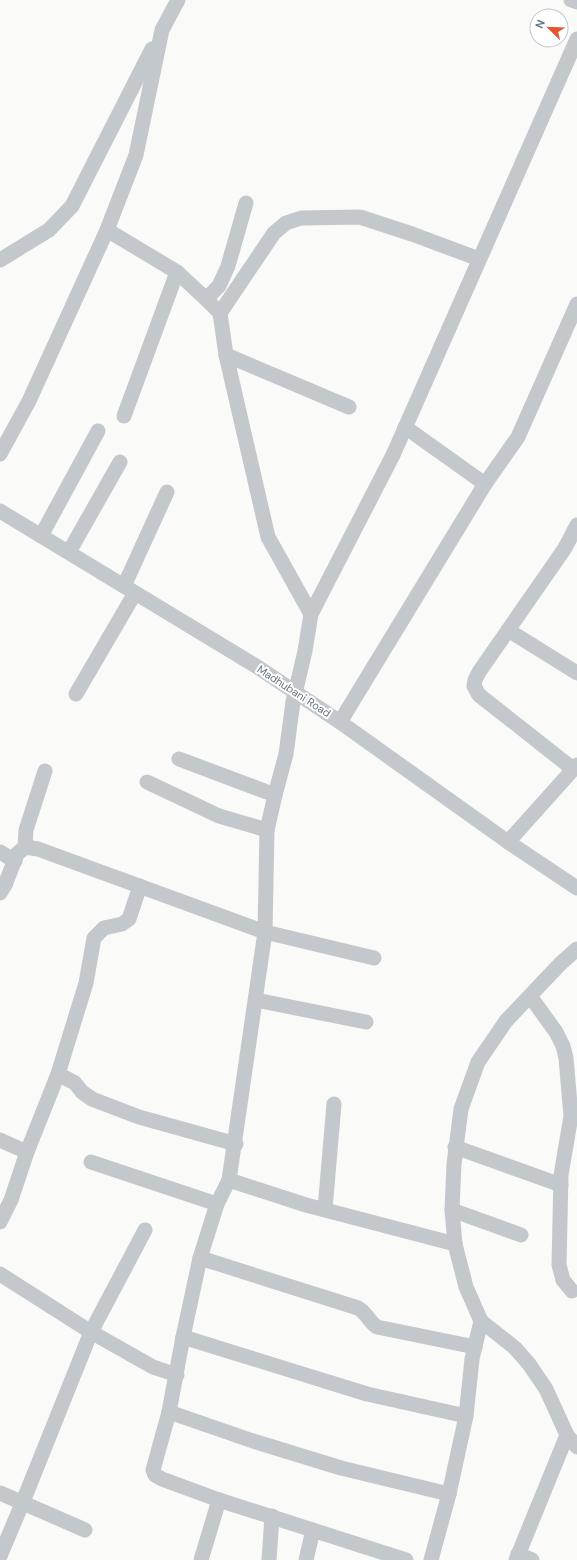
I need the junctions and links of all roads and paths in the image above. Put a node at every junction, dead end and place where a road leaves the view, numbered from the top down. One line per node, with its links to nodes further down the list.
1 (178, 0): 4 (street)
2 (571, 0): 3 (street)
3 (577, 2)
4 (162, 30): 7 (street); 9 (street)
5 (577, 39): 8 (street)
6 (246, 203): 11 (street)
7 (107, 230): 10 (street); 20 (street)
8 (479, 259): 13 (street); 18 (street)
9 (0, 260)
10 (177, 272): 11 (street); 17 (street)
11 (206, 298): 13 (street)
12 (577, 304): 14 (street)
13 (220, 313): 15 (street)
14 (571, 334): 22 (street)
15 (226, 355): 16 (street); 30 (street)
16 (349, 407)
17 (124, 416)
18 (405, 427): 22 (street); 30 (street)
19 (98, 431): 26 (street)
20 (0, 454)
21 (120, 462): 28 (street)
22 (485, 484): 35 (street)
23 (167, 492): 29 (street)
24 (0, 511): 26 (street, Madhubani Road)
25 (577, 525): 27 (street)
26 (41, 536): 28 (street, Madhubani Road)
27 (571, 551): 31 (street)
28 (68, 552): 29 (street, Madhubani Road)
29 (130, 589): 33 (street, Madhubani Road); 34 (street)
30 (311, 614): 33 (street)
31 (508, 630): 32 (street); 37 (street)
32 (577, 673)
33 (296, 692): 35 (street, Madhubani Road); 40 (street)
34 (76, 694)
35 (340, 722): 42 (street, Madhubani Road)
36 (179, 759): 40 (street)
37 (575, 767): 42 (street)
38 (45, 771): 43 (street)
39 (147, 782): 41 (street)
40 (275, 795): 41 (street)
41 (267, 830): 49 (street)
42 (508, 842): 47 (street, Madhubani Road)
43 (25, 847): 45 (street); 46 (street)
44 (0, 852): 45 (street)
45 (15, 861): 48 (street)
46 (140, 886): 49 (street); 55 (street)
47 (577, 888)
48 (0, 893)
49 (265, 932): 51 (street); 53 (street)
50 (577, 949): 52 (street)
51 (374, 958)
52 (530, 996): 59 (street); 63 (street)
53 (256, 1000): 54 (street); 58 (street)
54 (366, 1022)
55 (58, 1074): 58 (street); 60 (street)
56 (334, 1104): 65 (street)
57 (0, 1140): 60 (street)
58 (236, 1144): 62 (street)
59 (455, 1147): 63 (street); 66 (street)
60 (27, 1152): 67 (street)
61 (91, 1162): 64 (street)
62 (229, 1180): 64 (street); 65 (street)
63 (561, 1185): 73 (street)
64 (217, 1204): 71 (street)
65 (324, 1209): 70 (street)
66 (452, 1210): 69 (street); 70 (street)
67 (0, 1222)
68 (145, 1230): 75 (street)
69 (520, 1235)
70 (455, 1244): 74 (street)
71 (200, 1258): 76 (street); 77 (street)
72 (0, 1274): 75 (street)
73 (572, 1291)
74 (481, 1321): 77 (street); 81 (street)
75 (90, 1332): 78 (street); 86 (street)
76 (182, 1337): 78 (street); 80 (street)
77 (475, 1347): 80 (street)
78 (177, 1375): 79 (street)
79 (169, 1412): 84 (street); 85 (street)
80 (466, 1416): 84 (street)
81 (567, 1435): 82 (street); 91 (street)
82 (577, 1447)
83 (0, 1493): 86 (street)
84 (449, 1494): 96 (street)
85 (219, 1500): 87 (street); 92 (street)
86 (22, 1504): 88 (street); 90 (street)
87 (272, 1516): 89 (street); 93 (street)
88 (85, 1530)
89 (313, 1530): 94 (street); 95 (street)
90 (0, 1556)
91 (517, 1557): 97 (street)
92 (201, 1560)
93 (269, 1560)
94 (306, 1560)
95 (406, 1560)
96 (431, 1560)
97 (532, 1560)

